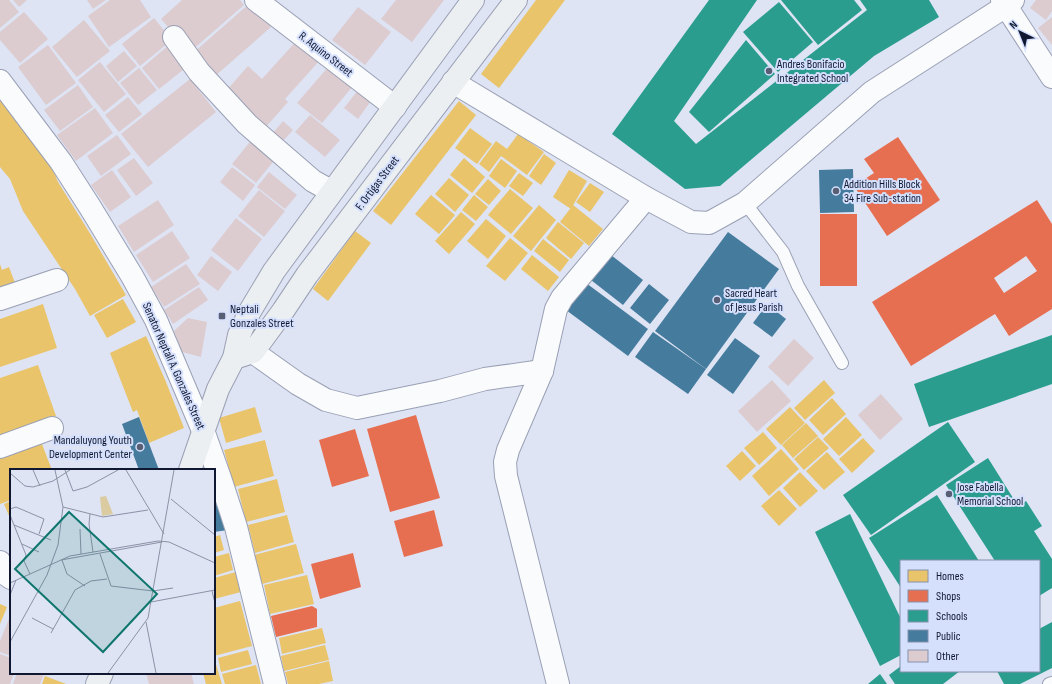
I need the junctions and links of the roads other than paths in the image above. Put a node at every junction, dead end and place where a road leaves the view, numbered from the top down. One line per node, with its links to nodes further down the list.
1 (256, 0): 9 (street, R. Aquino Street)
2 (473, 0): 9 (street, F. Ortigas Street)
3 (516, 0): 8 (street, F. Ortigas Street)
4 (1007, 2): 6 (street); 12 (street)
5 (174, 37): 10 (street)
6 (1052, 77)
7 (0, 81): 19 (street, Senator Neptali A. Gonzales Street)
8 (453, 82): 11 (street); 15 (street, F. Ortigas Street)
9 (395, 107): 10 (street, F. Ortigas Street)
10 (331, 191): 15 (street, F. Ortigas Street)
11 (646, 198): 12 (street); 17 (street)
12 (745, 203): 16 (lane)
13 (57, 280): 14 (street)
14 (0, 299)
15 (241, 351): 17 (street); 19 (street, F. Ortigas Street)
16 (842, 363)
17 (542, 371): 28 (street)
18 (52, 428): 20 (street)
19 (204, 433): 21 (street, F. Ortigas Street); 27 (street, Senator Neptali A. Gonzales Street)
20 (0, 447)
21 (190, 469)
22 (0, 562): 23 (street)
23 (10, 577)
24 (102, 674): 26 (street)
25 (1052, 683): 29 (lane)
26 (97, 684)
27 (275, 684)
28 (558, 684)
29 (1049, 684)

